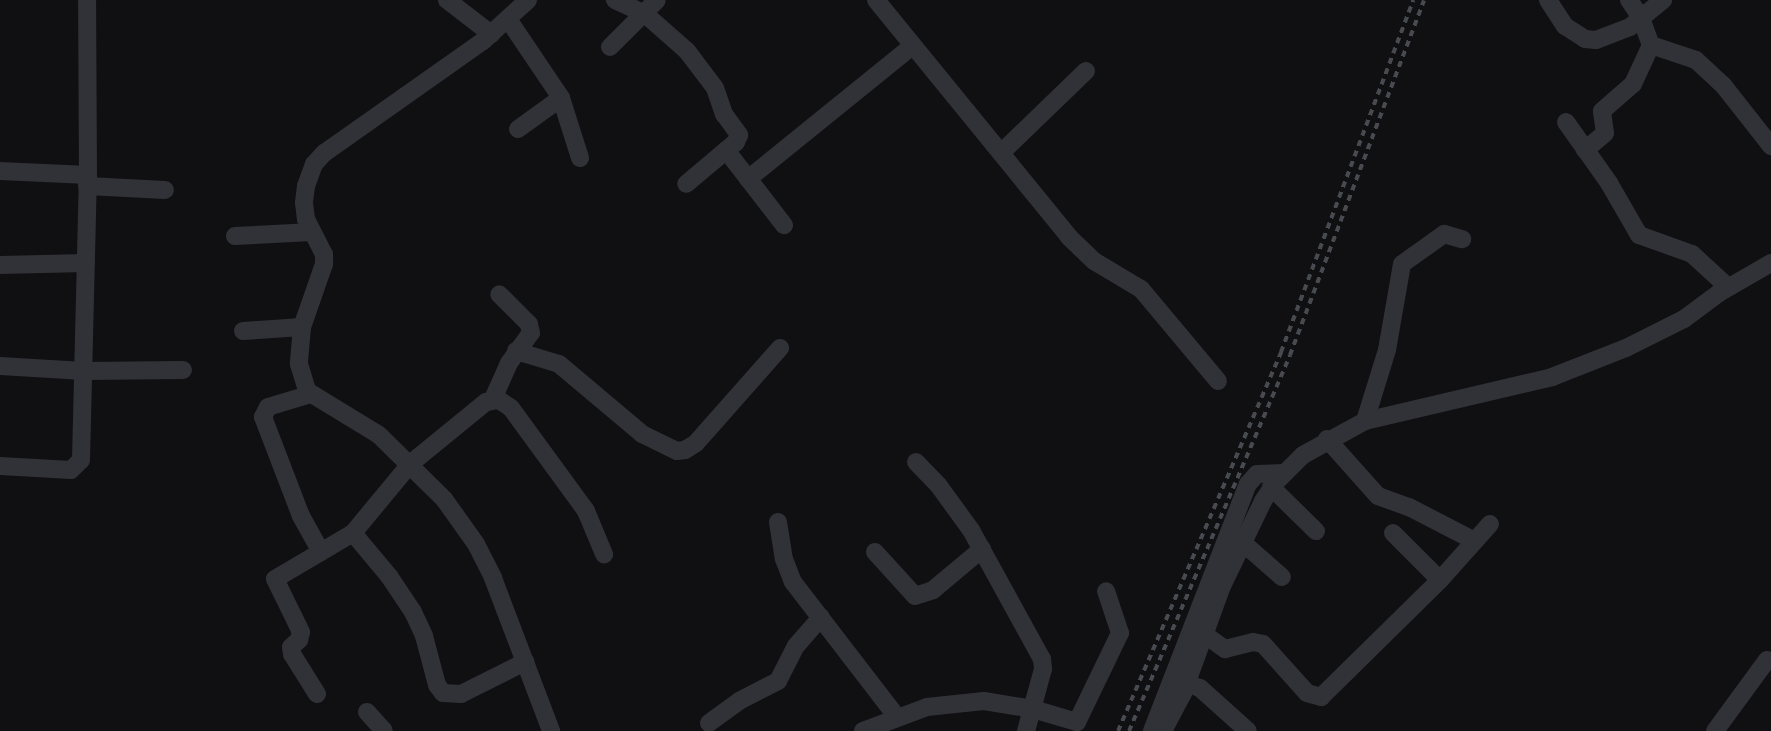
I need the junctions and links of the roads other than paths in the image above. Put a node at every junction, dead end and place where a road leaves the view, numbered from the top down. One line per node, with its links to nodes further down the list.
1 (87, 0): 28 (street)
2 (447, 0): 13 (street)
3 (528, 0): 12 (street)
4 (615, 0): 10 (street)
5 (657, 0): 10 (street)
6 (876, 0): 15 (street)
7 (1548, 0): 11 (street)
8 (1630, 0): 11 (street)
9 (1663, 0): 11 (street)
10 (644, 14): 16 (street); 22 (street)
11 (1641, 18): 14 (street)
12 (508, 19): 13 (street); 18 (street)
13 (490, 34): 32 (street)
14 (1651, 45): 21 (street); 23 (street)
15 (912, 46): 24 (street); 27 (street)
16 (610, 47)
17 (1086, 71): 24 (street)
18 (561, 98): 20 (street); 25 (street)
19 (1566, 122): 23 (street)
20 (518, 129)
21 (1771, 146)
22 (726, 150): 27 (street); 29 (street)
23 (1585, 150): 38 (street)
24 (1001, 153): 47 (street)
25 (580, 158)
26 (0, 170): 28 (street)
27 (748, 179): 31 (street)
28 (88, 181): 30 (street); 35 (street)
29 (686, 184)
30 (165, 190)
31 (784, 225)
32 (312, 232): 33 (street); 40 (street)
33 (235, 236)
34 (1462, 239): 50 (street)
35 (86, 263): 37 (street); 46 (street)
36 (1771, 263): 38 (street)
37 (0, 265)
38 (1728, 287): 50 (street)
39 (499, 294): 43 (street)
40 (302, 327): 41 (street); 48 (street)
41 (243, 331)
42 (780, 348): 43 (street)
43 (516, 351): 49 (street)
44 (0, 366): 46 (street)
45 (183, 370): 46 (street)
46 (84, 371): 54 (street)
47 (1218, 381)
48 (311, 394): 53 (street); 65 (street)
49 (493, 400): 53 (street); 67 (street)
50 (1366, 421): 51 (street)
51 (1327, 439): 55 (street); 62 (street)
52 (916, 462): 64 (street)
53 (410, 464): 60 (street); 74 (street)
54 (0, 466)
55 (1284, 473): 56 (street); 85 (street)
56 (1271, 487): 59 (street); 63 (street)
57 (778, 522): 71 (street)
58 (1490, 524): 62 (street)
59 (1316, 531)
60 (353, 533): 65 (street); 74 (street)
61 (1393, 533): 69 (street)
62 (1475, 541): 69 (street)
63 (1242, 542): 68 (street); 72 (street)
64 (982, 550): 66 (street); 77 (street)
65 (321, 552): 76 (street)
66 (875, 552)
67 (604, 554)
68 (1282, 577)
69 (1440, 580): 72 (street)
70 (1106, 591): 77 (street)
71 (821, 617): 79 (street); 80 (street)
72 (1204, 634): 75 (street)
73 (1767, 660): 88 (street)
74 (525, 662): 82 (street)
75 (1186, 683): 86 (street); 87 (street)
76 (317, 694)
77 (1034, 708): 79 (street); 84 (street)
78 (367, 712): 81 (street)
79 (897, 717): 83 (street)
80 (709, 723)
81 (384, 731)
82 (551, 731)
83 (864, 731)
84 (1026, 731)
85 (1152, 731)
86 (1162, 731)
87 (1248, 731)
88 (1716, 731)

